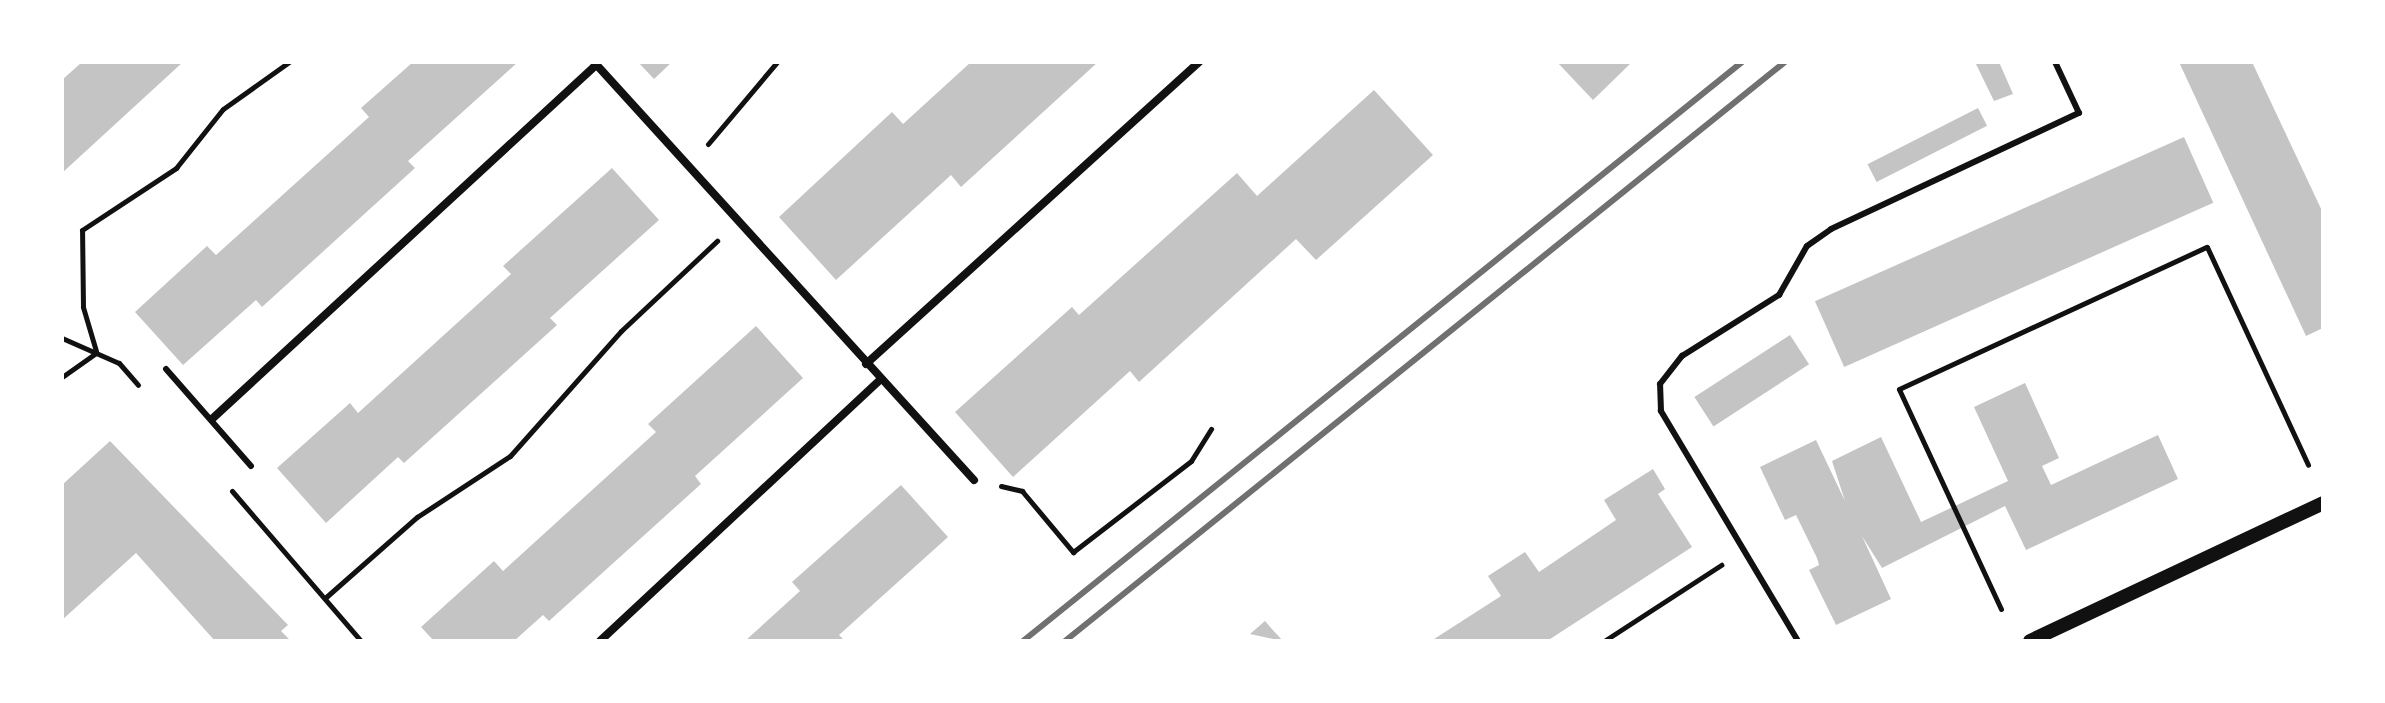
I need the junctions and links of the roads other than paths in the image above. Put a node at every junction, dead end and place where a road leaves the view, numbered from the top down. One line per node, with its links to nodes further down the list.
1 (1199, 62): 4 (street)
2 (2055, 62): 12 (lane)
3 (595, 64): 4 (street); 7 (street)
4 (866, 364): 6 (street)
5 (166, 369): 7 (lane)
6 (881, 379): 9 (street); 11 (street)
7 (212, 419): 8 (lane)
8 (251, 466)
9 (974, 480)
10 (2323, 503): 13 (street)
11 (600, 641)
12 (1798, 641)
13 (2030, 641)

